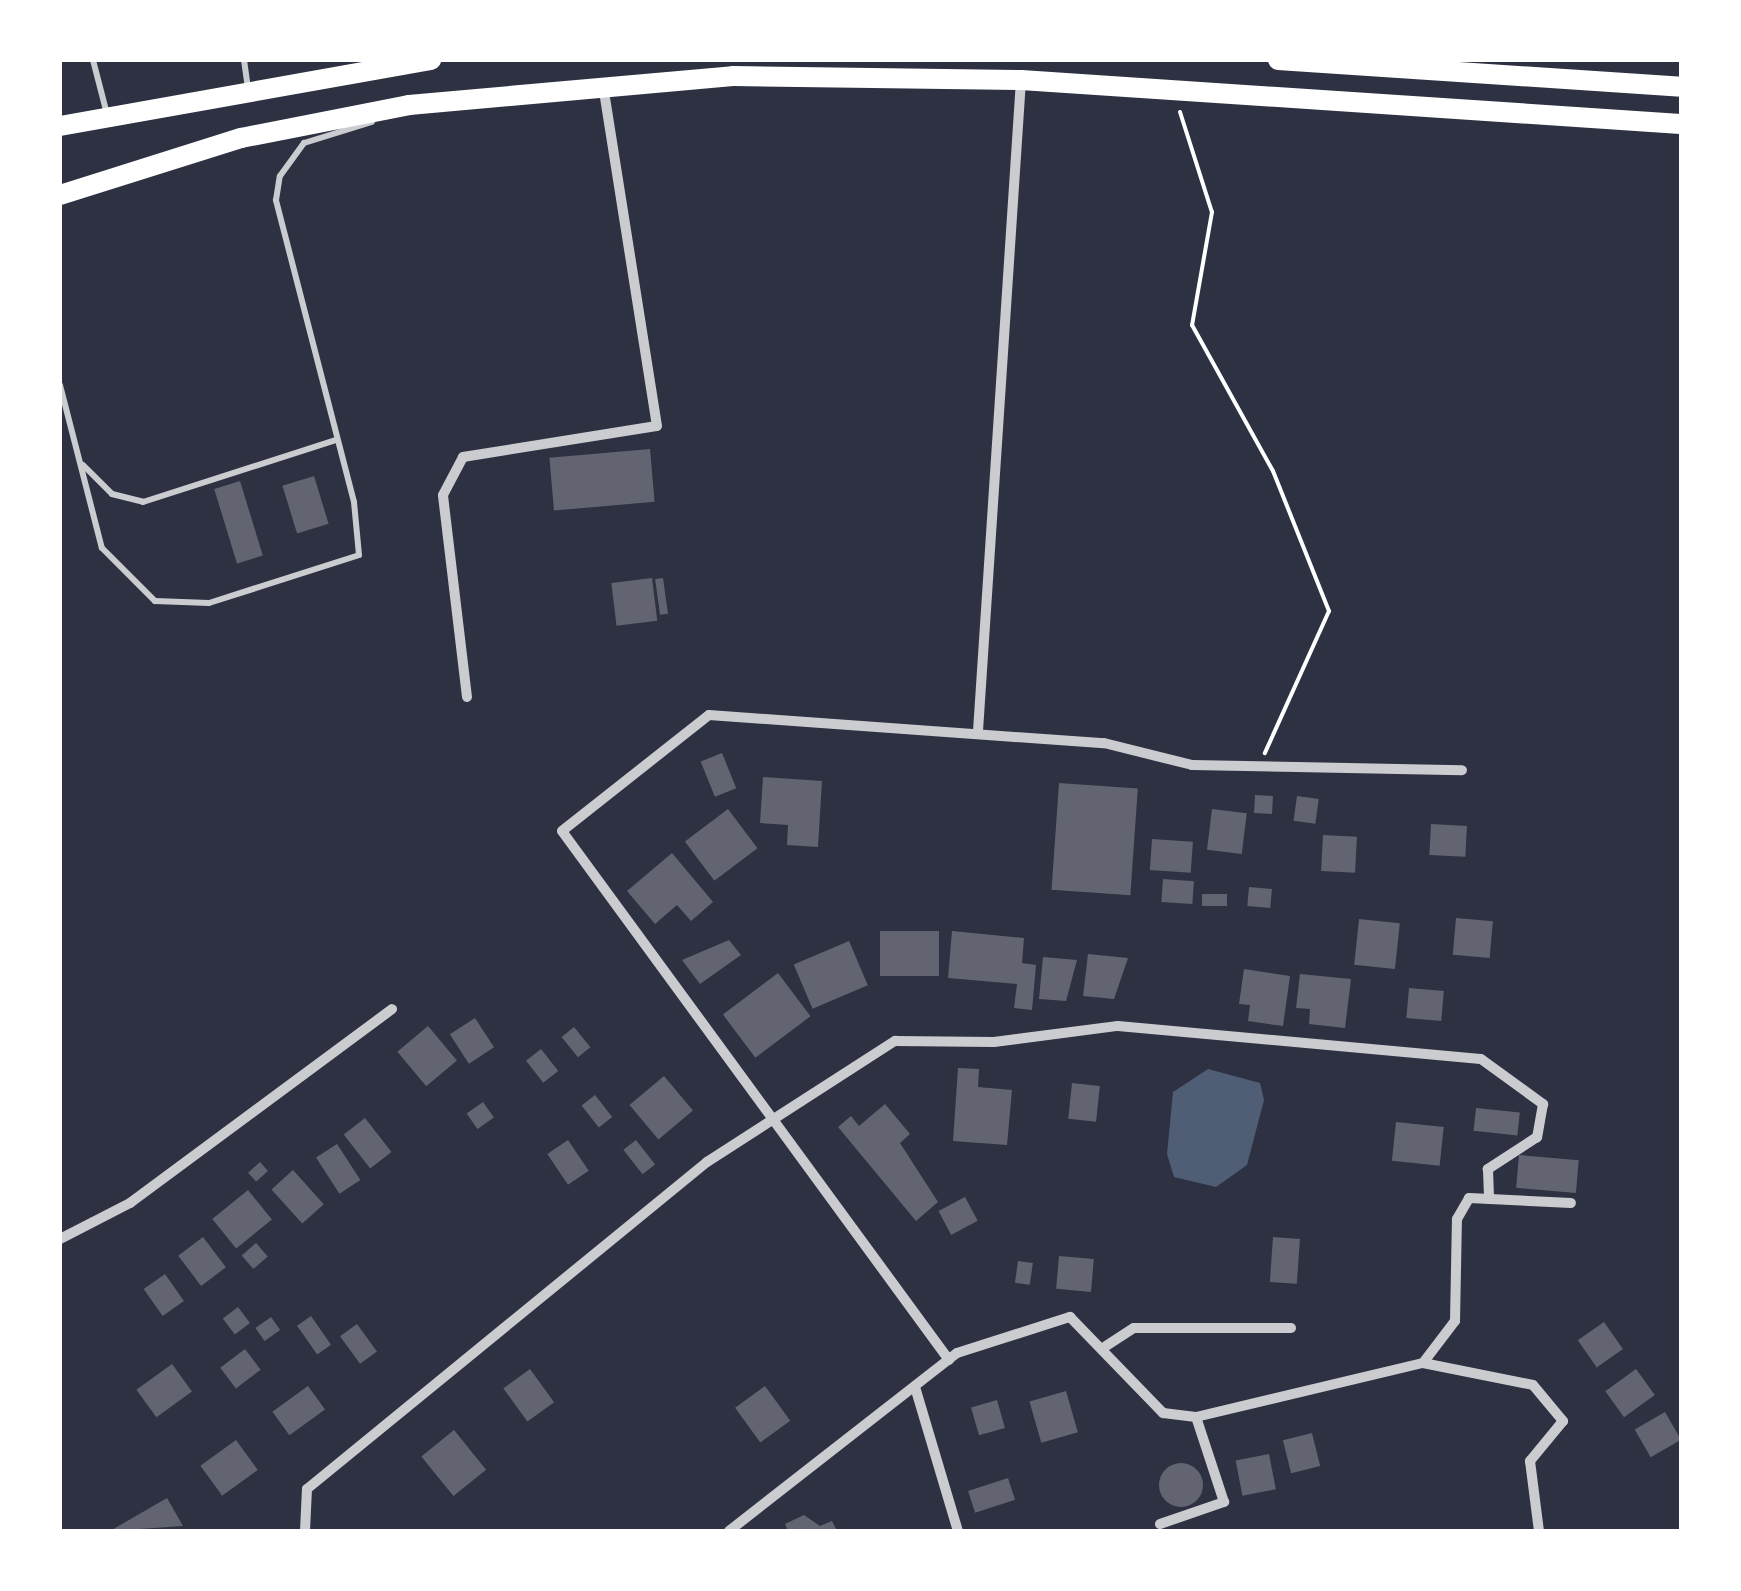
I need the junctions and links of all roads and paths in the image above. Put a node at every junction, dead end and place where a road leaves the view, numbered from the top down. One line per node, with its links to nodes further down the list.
1 (93, 60): 14 (lane)
2 (244, 60): 10 (lane)
3 (430, 60): 10 (main road)
4 (1278, 60): 9 (main road)
5 (1403, 60): 6 (main road)
6 (1681, 73)
7 (1020, 80): 8 (main road); 11 (main road); 23 (street)
8 (603, 83): 12 (main road); 22 (street)
9 (1681, 87)
10 (248, 88): 14 (main road)
11 (1180, 90): 13 (main road); 24 (path)
12 (409, 106): 18 (main road); 20 (lane)
13 (1532, 112): 15 (main road); 17 (main road)
14 (108, 116): 16 (main road)
15 (1681, 124)
16 (60, 126)
17 (1681, 132)
18 (60, 194)
19 (60, 385): 21 (lane)
20 (336, 440): 21 (lane); 21 (lane)
21 (82, 464)
22 (467, 697)
23 (978, 730): 24 (street); 27 (street)
24 (1259, 767): 25 (street)
25 (1462, 770)
26 (392, 1009): 30 (street)
27 (772, 1113): 28 (street); 33 (street); 38 (street)
28 (1489, 1199): 29 (street); 34 (street)
29 (1571, 1204)
30 (60, 1240)
31 (1291, 1328): 32 (street)
32 (1106, 1346): 33 (street); 36 (street)
33 (949, 1360): 35 (street)
34 (1423, 1362): 36 (street); 41 (street)
35 (915, 1387): 39 (street); 40 (street)
36 (1196, 1417): 37 (street)
37 (1160, 1524)
38 (304, 1531)
39 (729, 1531)
40 (958, 1531)
41 (1540, 1531)

